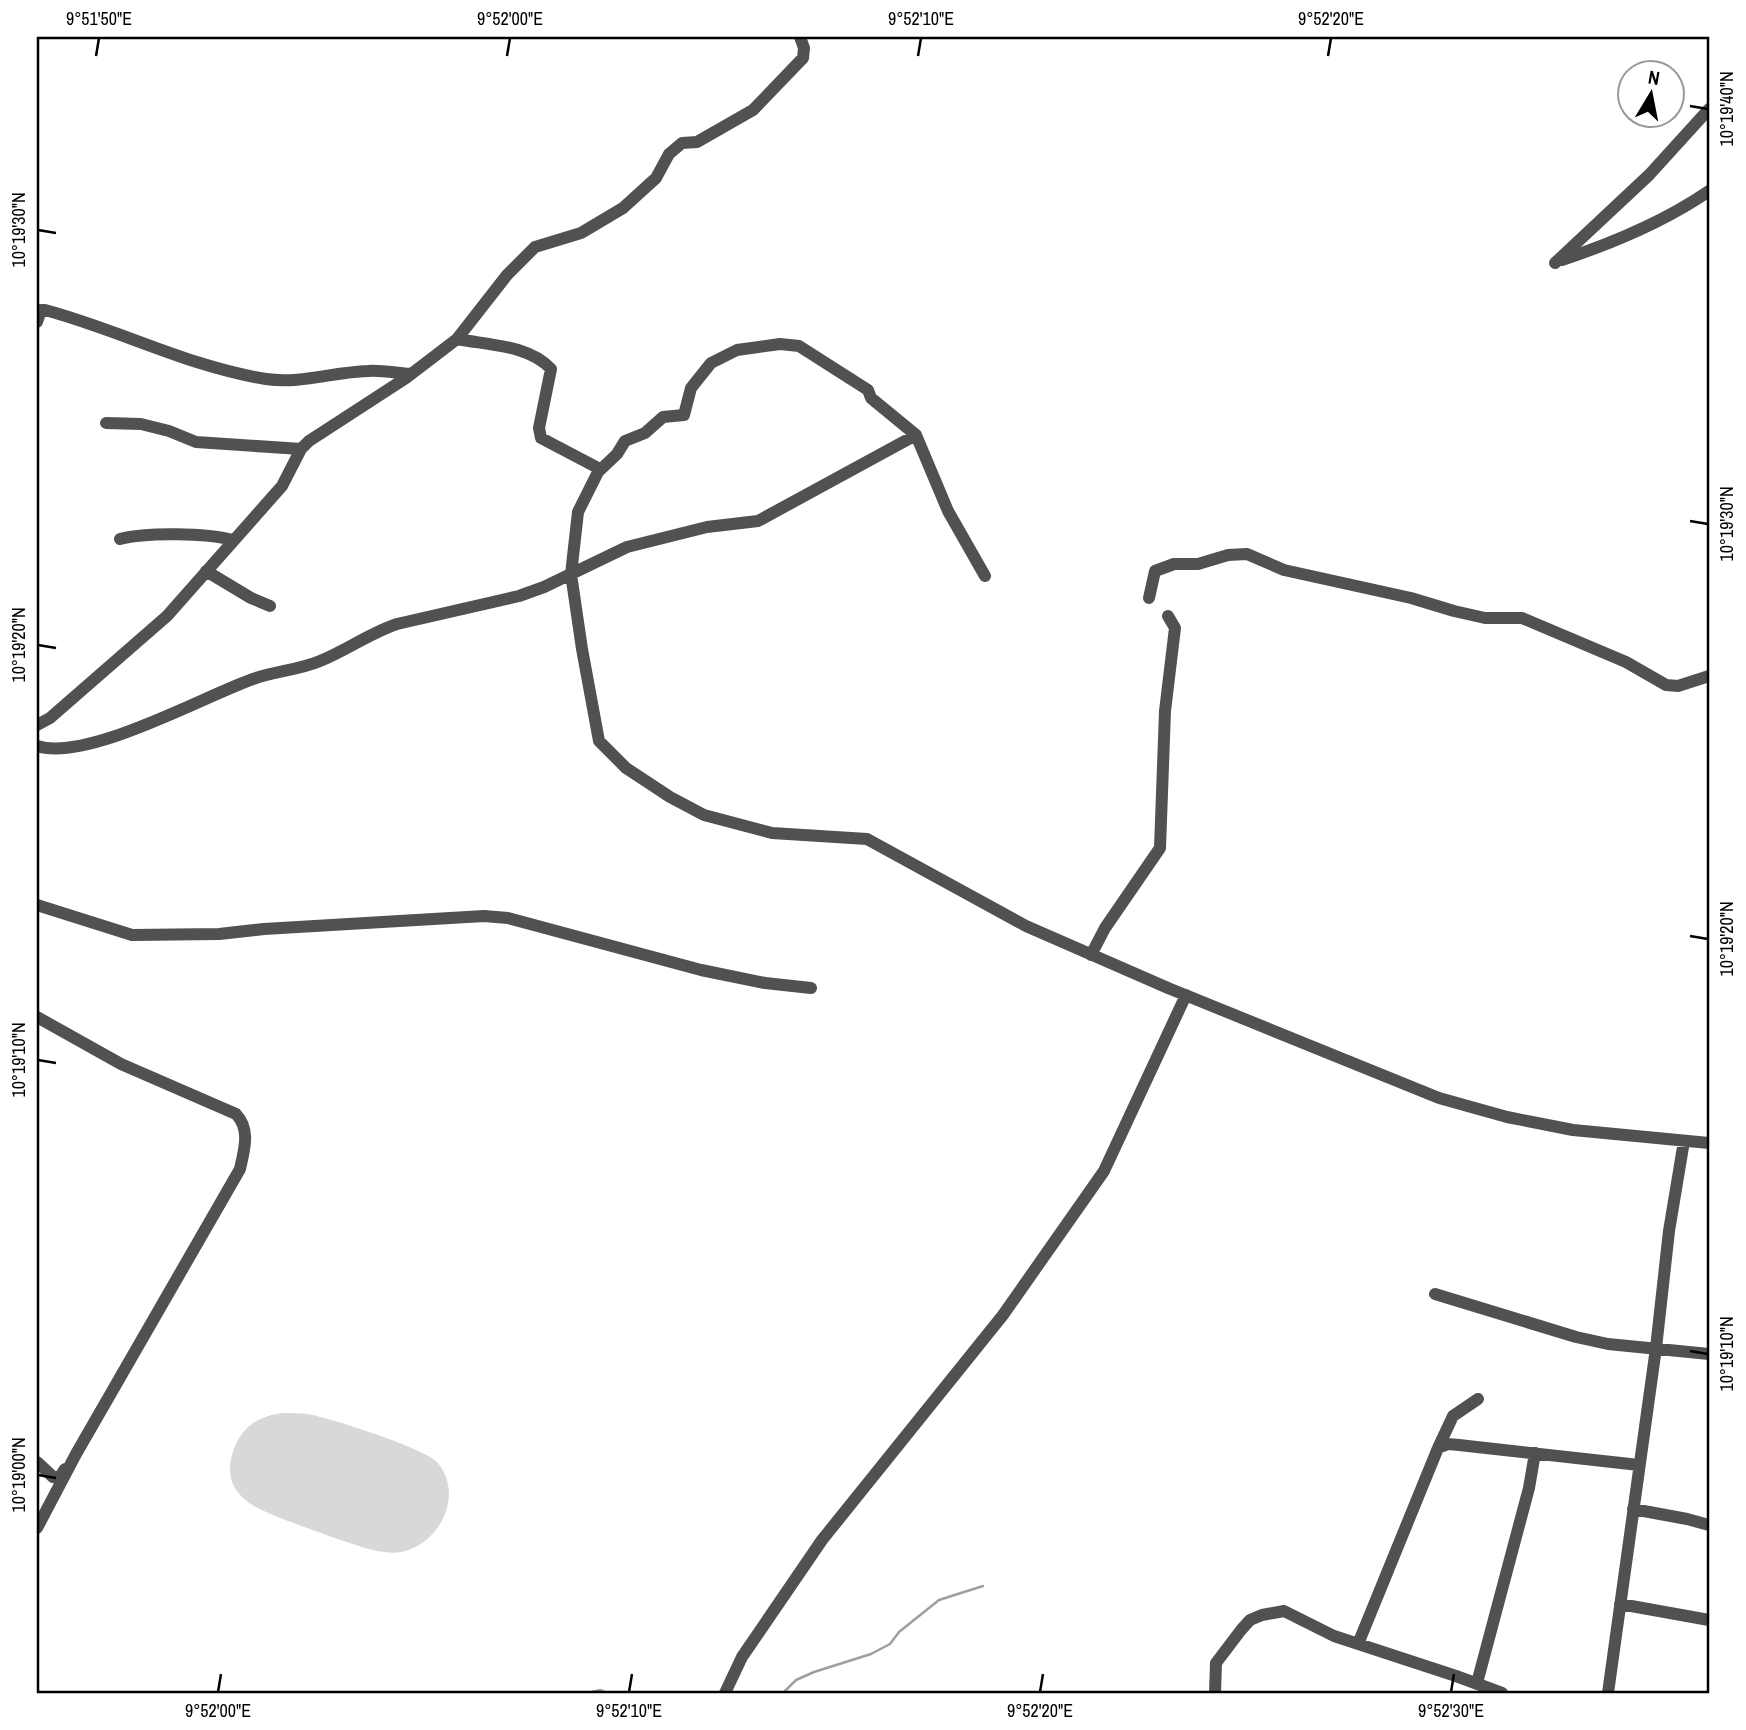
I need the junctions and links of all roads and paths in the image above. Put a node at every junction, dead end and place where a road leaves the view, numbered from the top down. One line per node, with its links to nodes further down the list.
1 (800, 37): 5 (street)
2 (1709, 109): 3 (street)
3 (1709, 191)
4 (37, 323): 6 (street)
5 (457, 339): 6 (street); 10 (street)
6 (411, 374): 9 (street)
7 (106, 423): 9 (street)
8 (916, 435): 10 (street); 14 (street); 15 (street)
9 (301, 449): 12 (street)
10 (600, 469): 14 (street)
11 (120, 539): 12 (street)
12 (233, 540): 13 (street)
13 (206, 571): 17 (street); 20 (street)
14 (571, 574): 21 (street); 23 (street)
15 (985, 576)
16 (1149, 598): 19 (street)
17 (270, 606)
18 (1168, 616): 23 (street)
19 (1709, 676)
20 (37, 725)
21 (37, 746)
22 (37, 905): 24 (street)
23 (1091, 955): 25 (street)
24 (811, 988)
25 (1186, 995): 27 (street); 45 (street)
26 (37, 1017): 35 (street)
27 (1685, 1141): 28 (street); 30 (street)
28 (1709, 1143)
29 (1435, 1294): 30 (street)
30 (1656, 1348): 31 (street); 37 (street)
31 (1709, 1354)
32 (1478, 1399): 33 (street)
33 (1438, 1448): 34 (street); 43 (street)
34 (1535, 1453): 37 (street); 44 (street)
35 (76, 1454): 36 (street); 40 (street)
36 (37, 1462)
37 (1639, 1465): 38 (street)
38 (1633, 1509): 39 (street); 41 (street)
39 (1709, 1525)
40 (37, 1528)
41 (1620, 1604): 42 (street); 48 (street)
42 (1709, 1620)
43 (1358, 1644): 44 (street); 46 (street)
44 (1476, 1684): 47 (street)
45 (725, 1693)
46 (1215, 1693)
47 (1502, 1693)
48 (1608, 1693)

